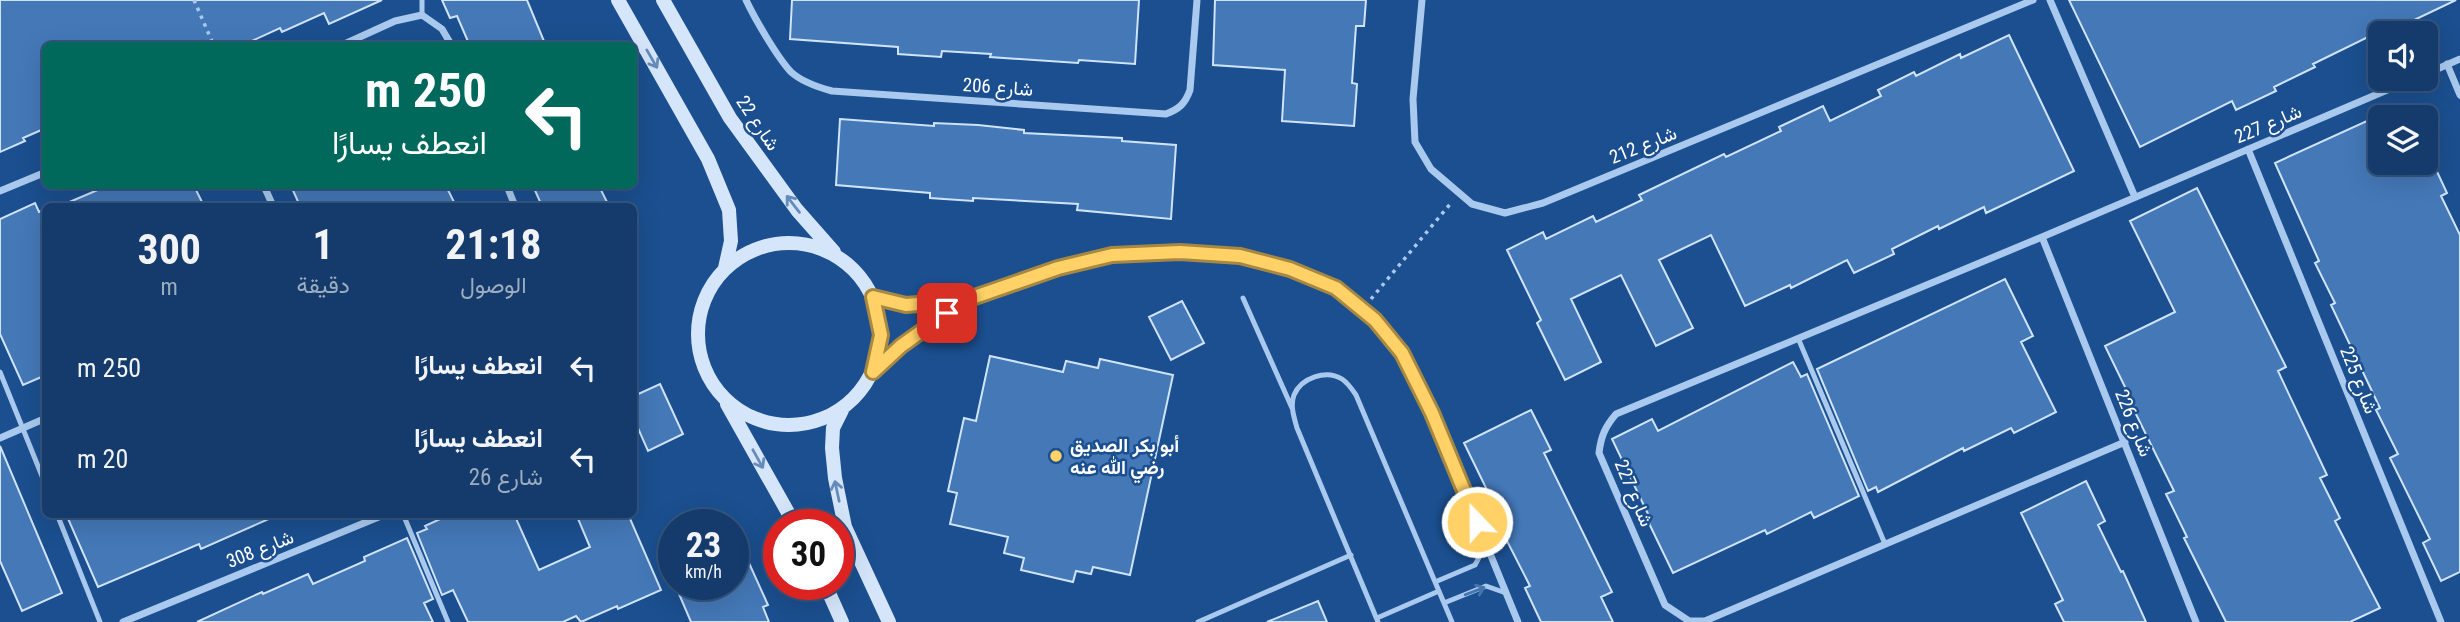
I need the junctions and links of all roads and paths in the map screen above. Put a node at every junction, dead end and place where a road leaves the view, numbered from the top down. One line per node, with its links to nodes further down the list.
1 (194, 0): 11 (path)
2 (422, 0): 10 (lane)
3 (618, 0): 26 (street, one-way to 26)
4 (663, 0): 25 (street, شارع 22, one-way to 4)
5 (746, 0): 6 (street, شارع 206)
6 (1197, 0)
7 (1422, 0): 22 (street, شارع 212)
8 (2033, 0): 22 (street, شارع 212)
9 (2050, 0): 23 (street)
10 (422, 15): 12 (street); 13 (street)
11 (212, 42)
12 (349, 42)
13 (450, 42)
14 (2460, 59): 15 (street)
15 (2447, 64): 16 (street); 18 (street)
16 (2438, 68)
17 (2385, 91): 19 (street, شارع 227)
18 (2460, 95)
19 (2248, 149): 23 (street, شارع 227); 66 (street, شارع 225)
20 (42, 174): 21 (street)
21 (0, 191)
22 (1459, 193): 30 (path)
23 (2135, 197): 24 (street, شارع 227)
24 (2042, 237): 31 (street, شارع 227); 40 (street, شارع 226)
25 (837, 256): 26 (street); 27 (street)
26 (725, 268): 34 (street)
27 (873, 297): 29 (street); 33 (street)
28 (1243, 298): 35 (lane)
29 (966, 300): 30 (street); 33 (street)
30 (1362, 309): 46 (street)
31 (1798, 338): 47 (lane); 47 (street, شارع 227)
32 (0, 372): 38 (lane)
33 (873, 372): 36 (street)
34 (725, 400): 36 (street); 42 (street, one-way to 42)
35 (1292, 408): 48 (lane); 49 (lane)
36 (842, 410): 61 (street, one-way to 36)
37 (42, 420): 38 (street)
38 (22, 428): 39 (street); 41 (lane)
39 (0, 438)
40 (2125, 442): 47 (street, شارع 227); 65 (street, شارع 226)
41 (42, 476)
42 (786, 509)
43 (59, 518): 56 (lane)
44 (376, 518): 54 (street, شارع 308)
45 (405, 518): 59 (lane)
46 (1486, 544): 49 (lane); 51 (street)
47 (1885, 544)
48 (1351, 555): 55 (lane); 62 (lane)
49 (1435, 582): 50 (lane)
50 (1439, 591): 53 (lane); 55 (lane)
51 (1506, 593): 53 (lane, one-way to 51); 64 (street)
52 (832, 600): 60 (street)
53 (1444, 603): 63 (lane)
54 (146, 614): 57 (street, شارع 308); 58 (street)
55 (1378, 620)
56 (100, 622)
57 (123, 622)
58 (150, 622)
59 (448, 622)
60 (842, 622)
61 (888, 622)
62 (1198, 622)
63 (1452, 622)
64 (1518, 622)
65 (2196, 622)
66 (2441, 622)

